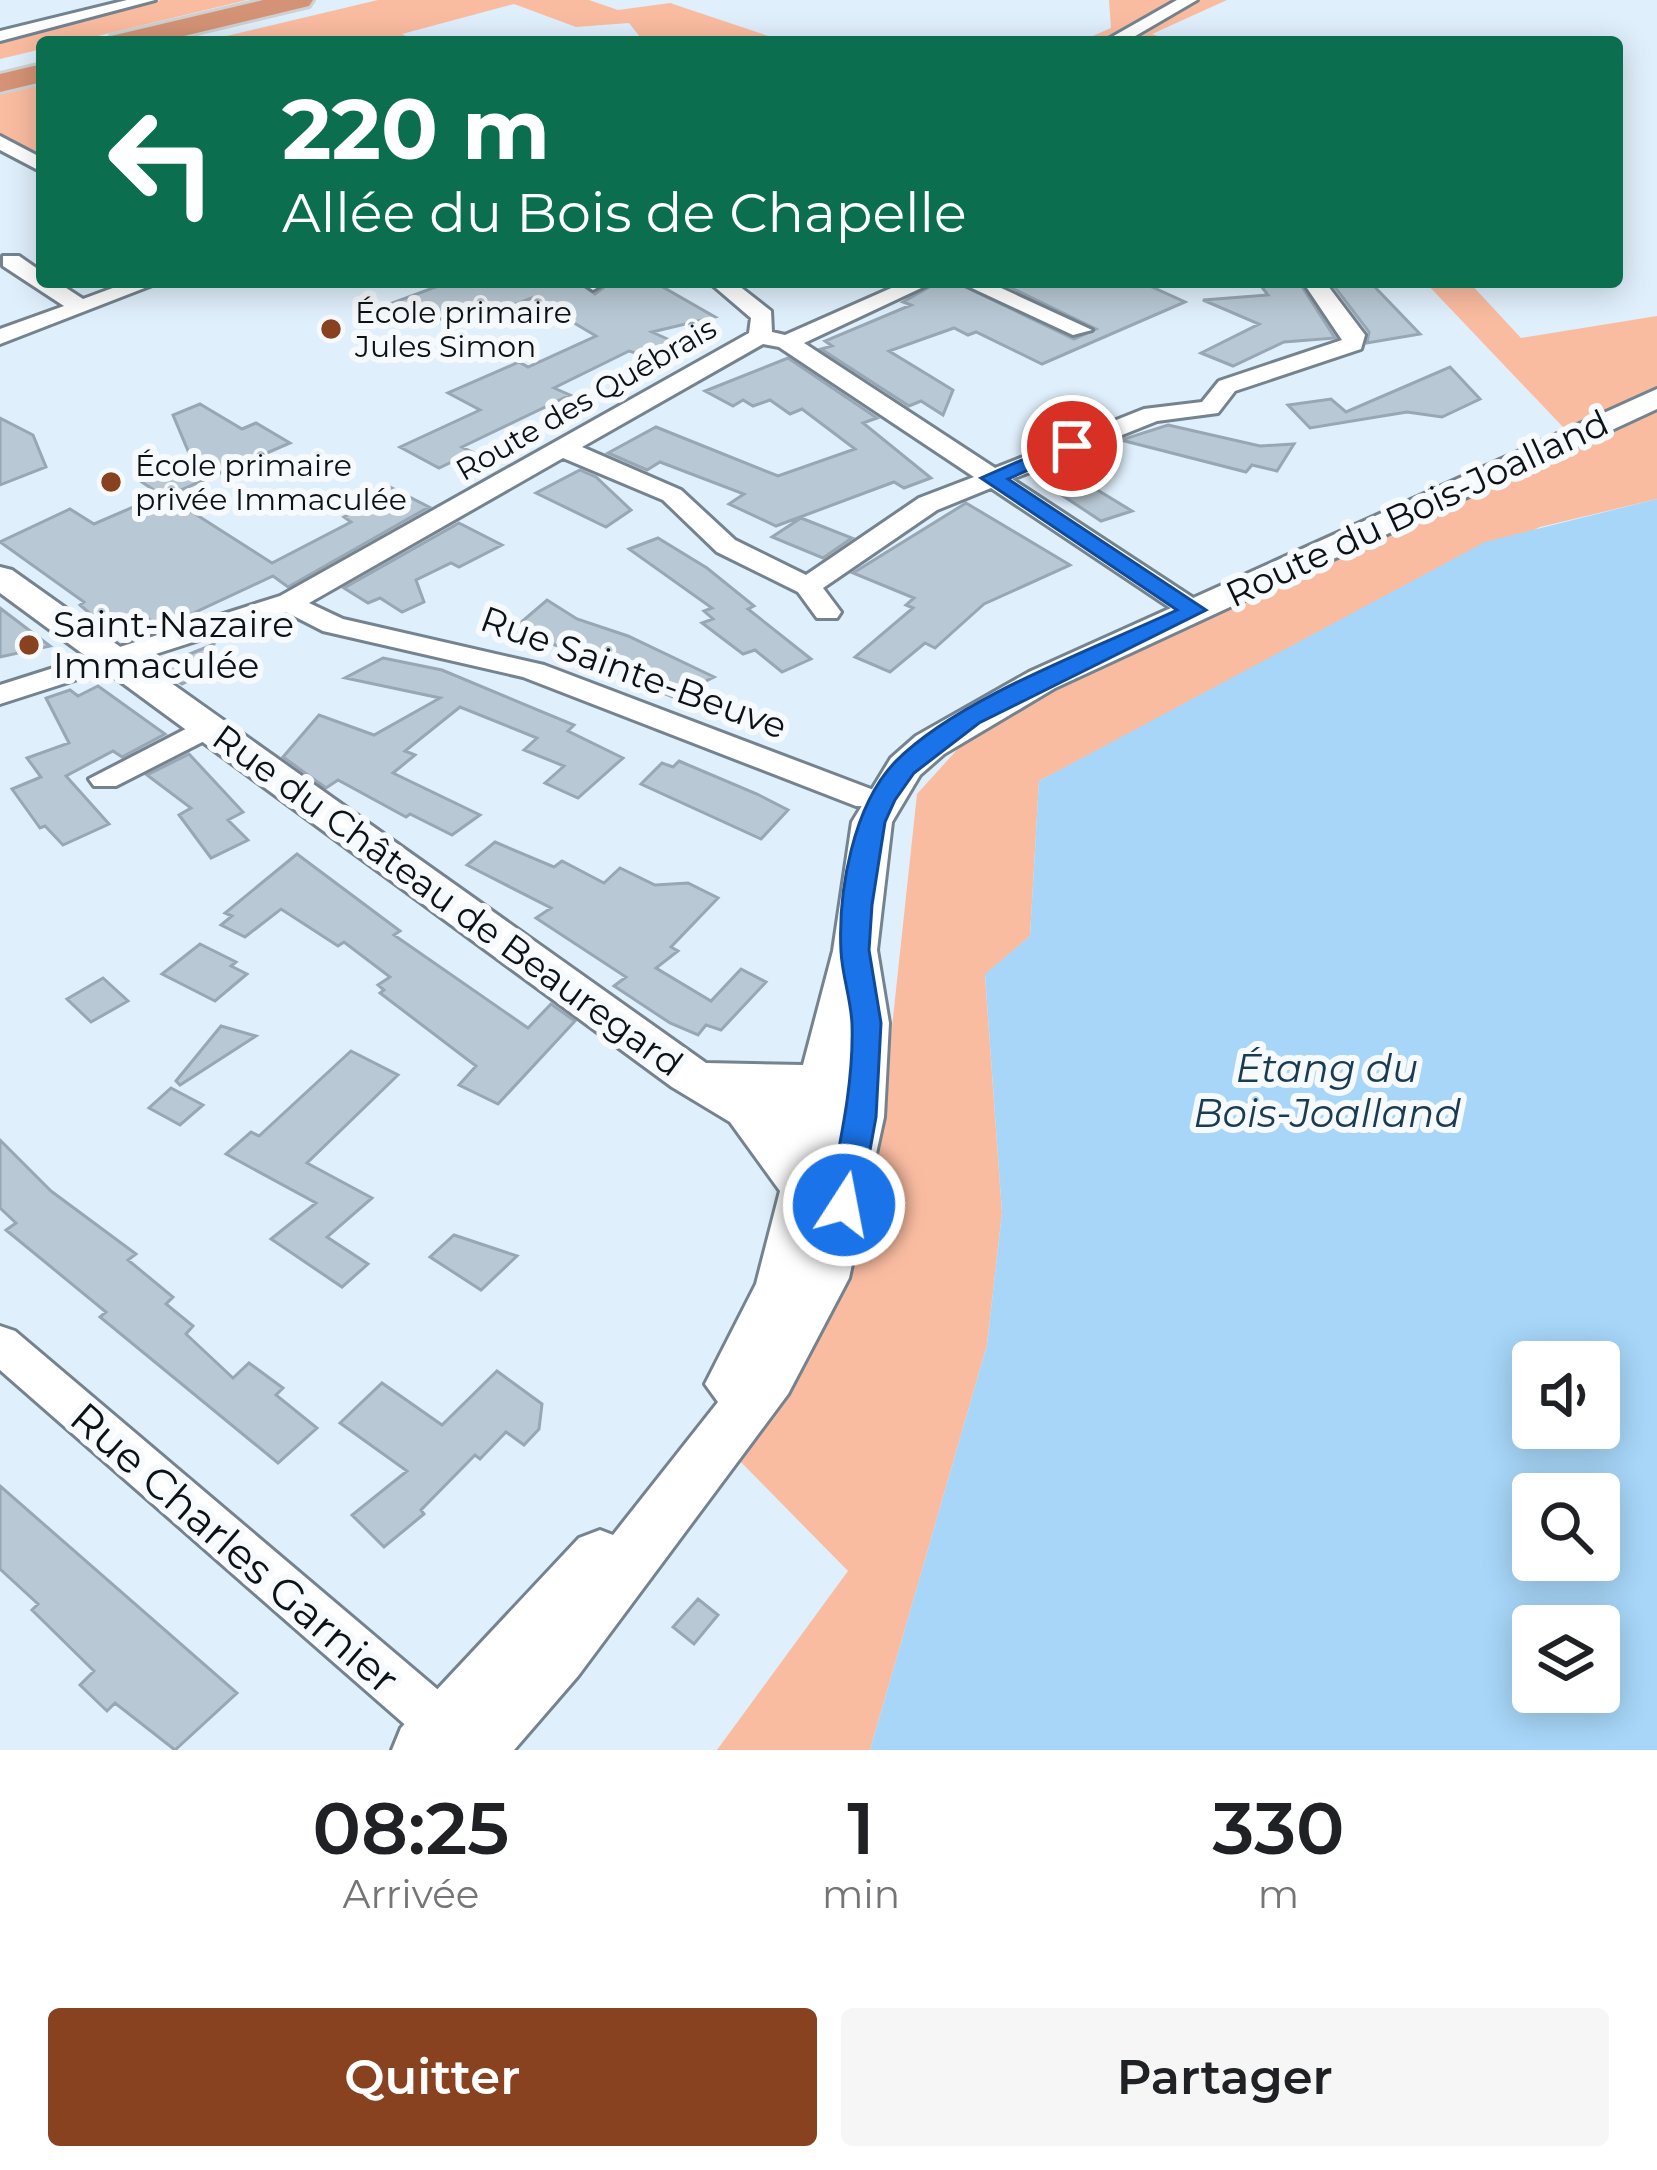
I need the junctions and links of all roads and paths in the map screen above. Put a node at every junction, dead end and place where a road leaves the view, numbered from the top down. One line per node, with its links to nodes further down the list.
1 (147, 0): 4 (street)
2 (1189, 0): 7 (street)
3 (311, 3): 5 (highway); 6 (highway)
4 (0, 36)
5 (151, 36)
6 (193, 36)
7 (1123, 36)
8 (36, 62): 9 (highway)
9 (0, 71)
10 (36, 74): 11 (highway)
11 (0, 83)
12 (0, 142): 13 (street)
13 (36, 163)
14 (10, 261): 15 (street)
15 (36, 278)
16 (51, 288): 22 (street)
17 (133, 288): 22 (street)
18 (728, 288): 25 (street, Route des Québrais)
19 (907, 288): 25 (street)
20 (984, 288): 23 (street)
21 (1319, 288): 27 (street)
22 (81, 308): 24 (street)
23 (1081, 329)
24 (0, 337)
25 (774, 339): 29 (street, Route des Québrais); 30 (street)
26 (1657, 398): 34 (street, Route du Bois-Joalland)
27 (1209, 408): 28 (street); 30 (street)
28 (1238, 415)
29 (567, 450): 32 (street); 33 (street, Route des Québrais)
30 (992, 478): 32 (street); 34 (street)
31 (0, 577): 36 (street, Rue du Château de Beauregard)
32 (808, 586): 35 (street)
33 (290, 602): 36 (street, Route des Québrais); 40 (street, Rue Sainte-Beuve)
34 (1194, 610): 40 (street, Route du Bois-Joalland)
35 (827, 612)
36 (110, 657): 37 (street, Route des Québrais); 38 (street, Rue du Château de Beauregard)
37 (0, 695)
38 (207, 727): 39 (street); 41 (street, Rue du Château de Beauregard)
39 (104, 779)
40 (882, 800): 42 (street, Route du Bois-Joalland)
41 (730, 1097): 42 (street); 43 (street)
42 (836, 1110): 43 (street, Route du Bois-Joalland)
43 (826, 1198): 45 (street, Route du Bois-Joalland)
44 (0, 1344): 45 (street, Rue Charles Garnier)
45 (453, 1744)

